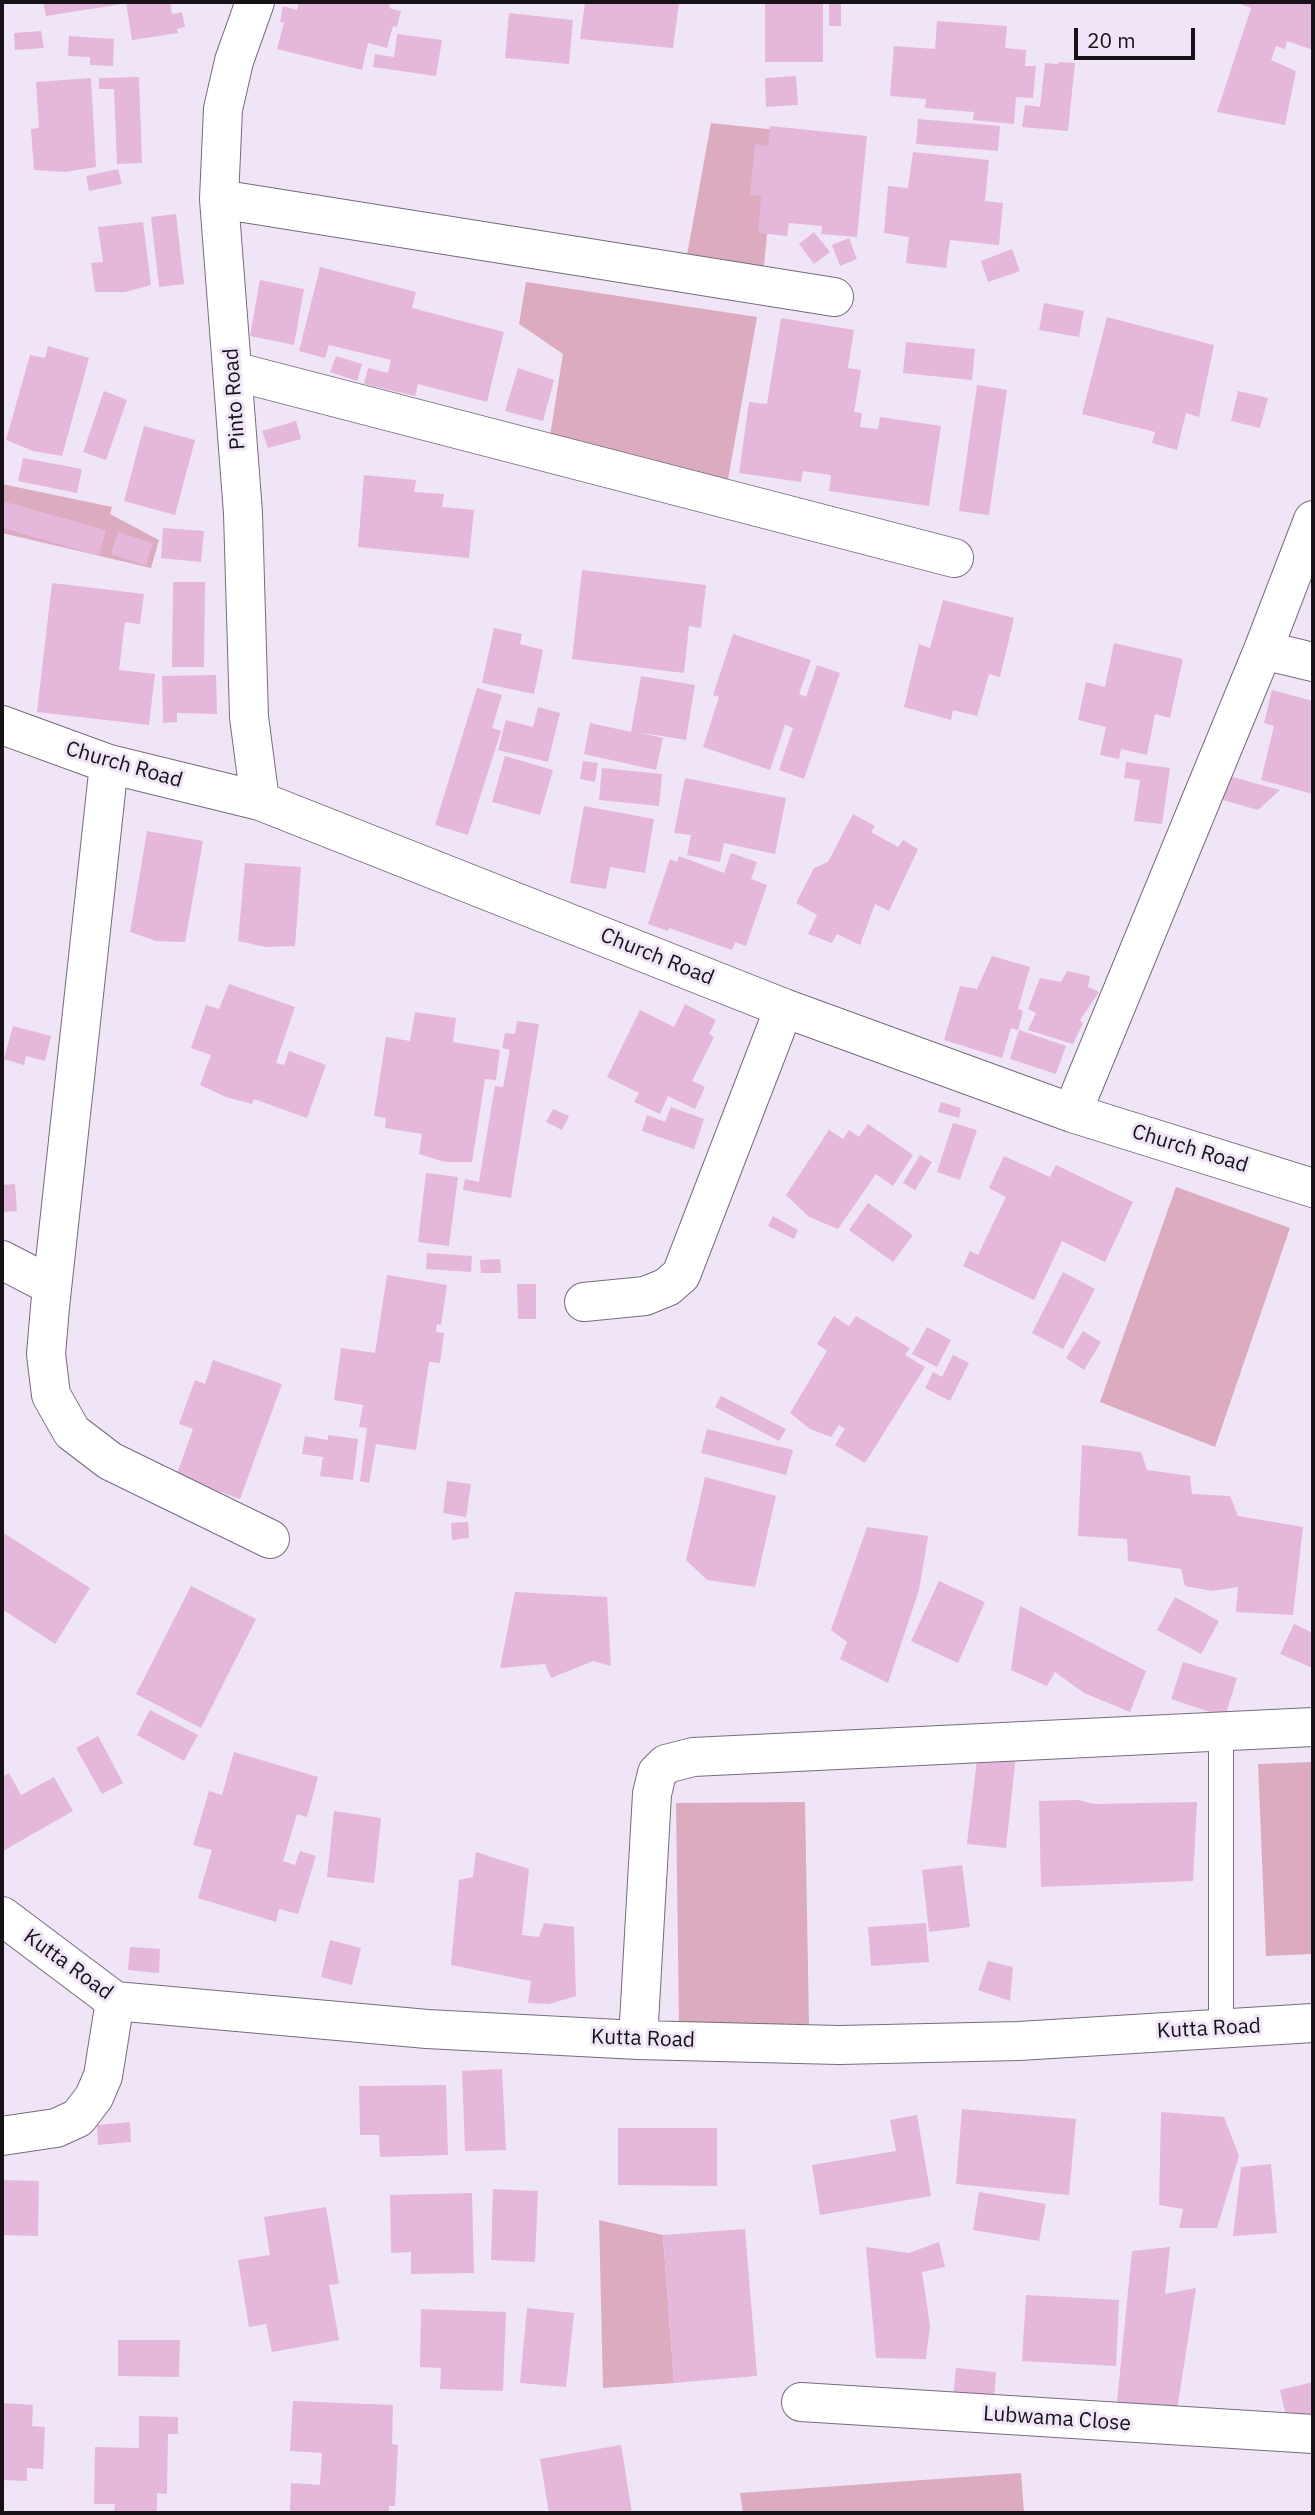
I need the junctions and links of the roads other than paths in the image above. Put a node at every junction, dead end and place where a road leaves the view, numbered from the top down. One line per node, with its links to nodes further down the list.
1 (255, 2): 2 (street, Pinto Road)
2 (219, 199): 3 (street); 4 (street, Pinto Road)
3 (834, 298)
4 (233, 371): 6 (street); 11 (street, Pinto Road)
5 (1313, 520): 7 (street)
6 (954, 558)
7 (1263, 650): 8 (street); 13 (street)
8 (1313, 662)
9 (2, 725): 10 (street, Church Road)
10 (109, 764): 11 (street, Church Road); 16 (street)
11 (260, 801): 12 (street, Church Road)
12 (784, 1008): 13 (street, Church Road); 17 (street)
13 (1072, 1112): 14 (street, Church Road)
14 (1313, 1188)
15 (2, 1260): 16 (street)
16 (52, 1286): 18 (street)
17 (584, 1302)
18 (270, 1539)
19 (1313, 1727): 20 (street)
20 (1221, 1731): 24 (lane); 25 (street)
21 (2, 1916): 22 (street, Kutta Road)
22 (114, 2001): 25 (street, Kutta Road); 26 (street)
23 (1313, 2023): 24 (street, Kutta Road)
24 (1221, 2028): 25 (street, Kutta Road)
25 (638, 2040)
26 (2, 2136)
27 (801, 2402): 28 (street, Lubwama Close)
28 (1313, 2434)

